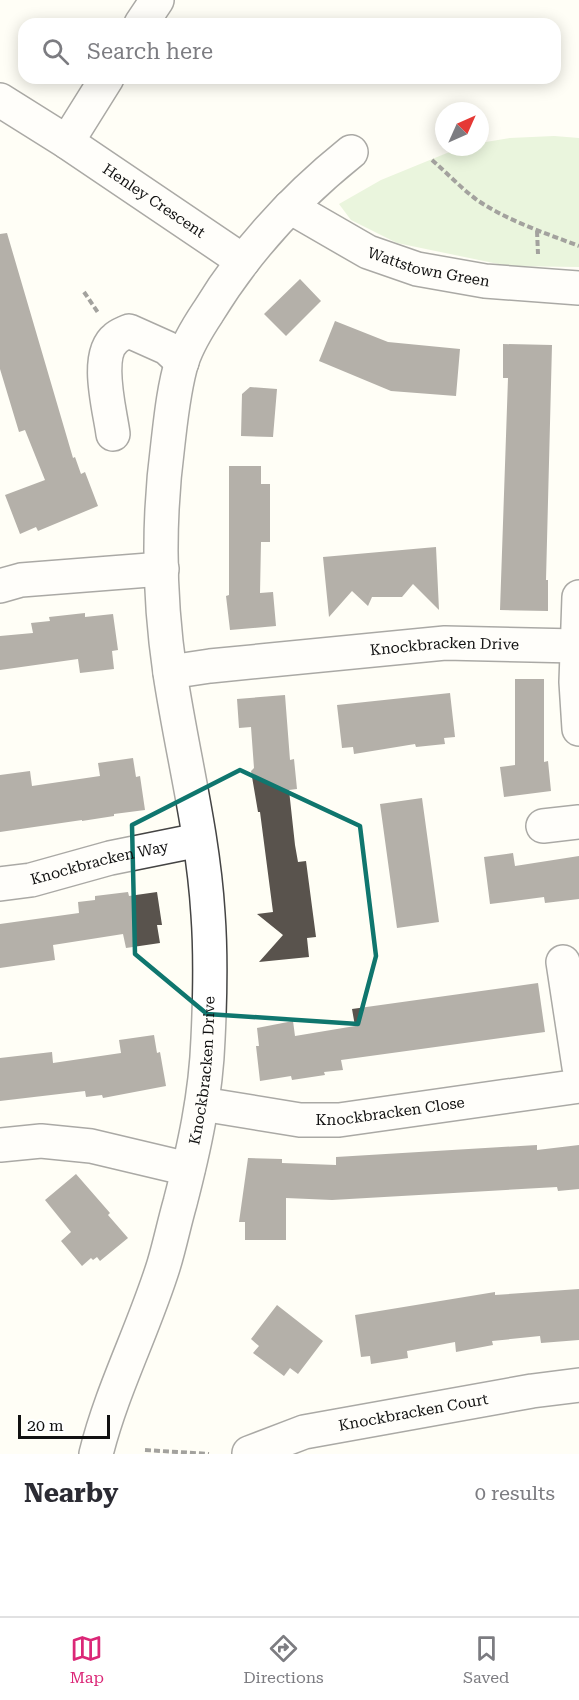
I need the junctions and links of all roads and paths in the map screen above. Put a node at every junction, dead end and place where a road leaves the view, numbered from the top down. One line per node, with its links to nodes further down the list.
1 (157, 0): 2 (street)
2 (145, 18)
3 (104, 84): 5 (street)
4 (0, 100): 5 (street, Henley Crescent)
5 (67, 142): 12 (street, Henley Crescent)
6 (351, 152): 8 (street, Knockbracken Drive)
7 (432, 160): 9 (path)
8 (291, 207): 12 (street, Knockbracken Drive); 13 (street, Wattstown Green)
9 (537, 231): 10 (path); 11 (path)
10 (579, 246)
11 (538, 255)
12 (243, 261): 14 (street, Knockbracken Drive)
13 (579, 288)
14 (182, 362): 15 (street); 16 (street, Knockbracken Drive)
15 (113, 434)
16 (162, 569): 17 (street); 20 (street, Knockbracken Drive)
17 (0, 586)
18 (579, 597): 19 (street)
19 (576, 646): 20 (street, Knockbracken Drive); 21 (street)
20 (170, 672): 24 (street, Knockbracken Drive)
21 (579, 729)
22 (579, 822): 23 (street)
23 (543, 826)
24 (199, 840): 25 (street, Knockbracken Way); 29 (street, Knockbracken Drive)
25 (0, 884)
26 (563, 962): 27 (street)
27 (579, 1067)
28 (579, 1086): 29 (street, Knockbracken Close)
29 (202, 1104): 31 (street, Knockbracken Drive)
30 (0, 1145): 31 (street)
31 (188, 1169): 35 (street, Knockbracken Drive)
32 (579, 1385): 34 (street, Knockbracken Court)
33 (145, 1450): 36 (path)
34 (249, 1453)
35 (96, 1454)
36 (209, 1454)

